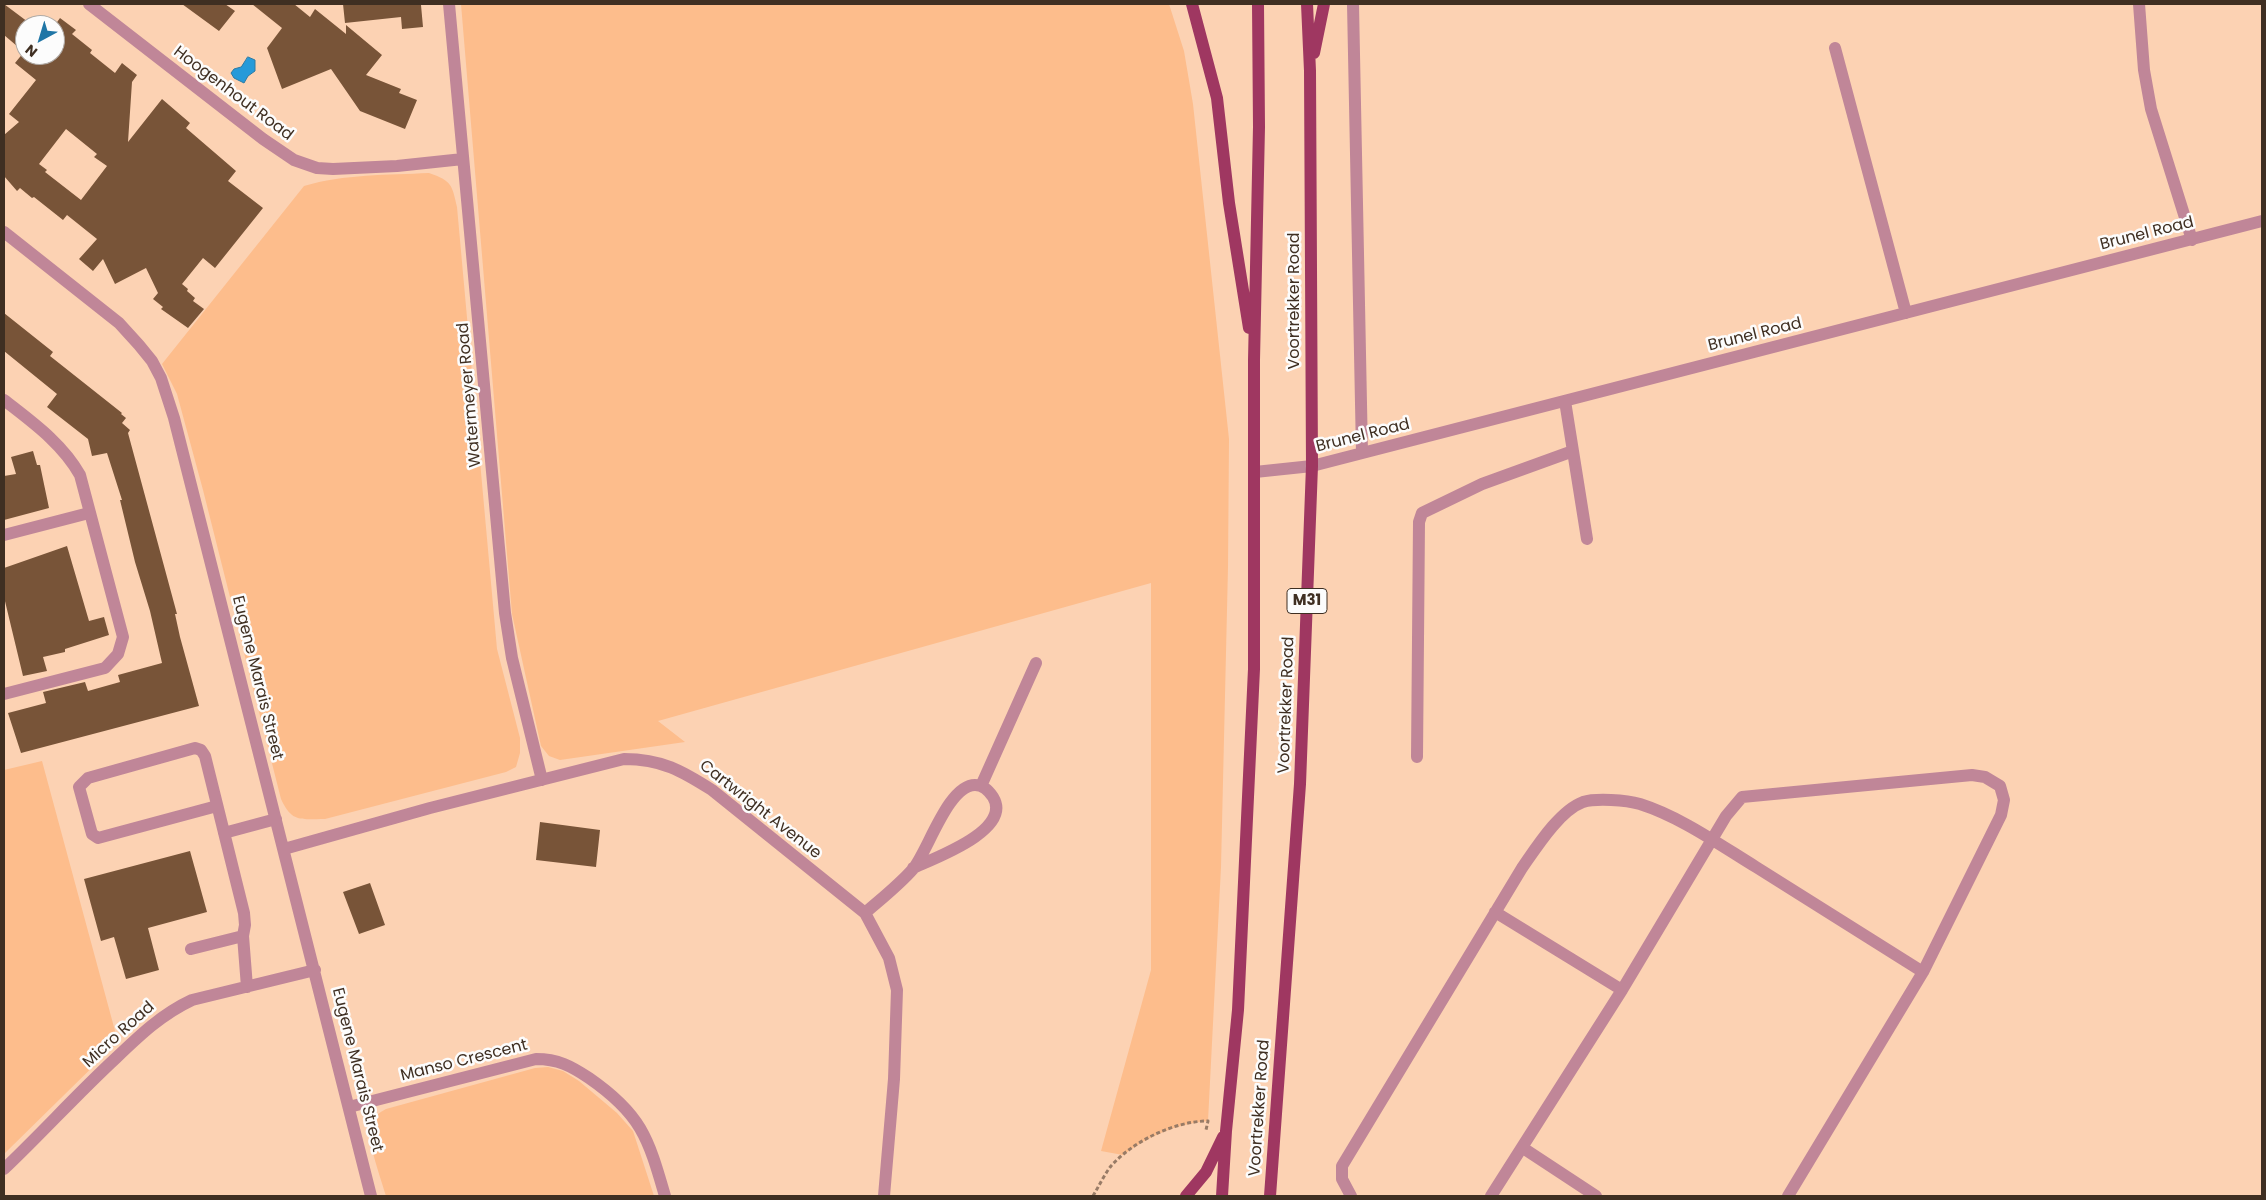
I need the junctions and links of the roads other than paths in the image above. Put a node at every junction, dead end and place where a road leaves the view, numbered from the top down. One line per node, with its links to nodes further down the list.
1 (90, 4): 11 (street, Hoogenhout Road)
2 (449, 4): 11 (street, Watermeyer Road)
3 (1258, 4): 16 (main road, Voortrekker Road)
4 (1307, 4): 10 (main road, Voortrekker Road / M31)
5 (1324, 4): 10 (main road)
6 (1353, 4): 20 (street)
7 (2139, 4): 14 (street)
8 (1196, 7): 16 (main road)
9 (1835, 48): 15 (street)
10 (1310, 71): 21 (main road, Voortrekker Road / M31)
11 (463, 159): 29 (street, Watermeyer Road)
12 (2262, 222): 14 (street, Brunel Road)
13 (4, 232): 32 (street, Eugene Marais Street)
14 (2192, 240): 15 (street, Brunel Road)
15 (1906, 313): 18 (street, Brunel Road)
16 (1254, 360): 22 (main road, Voortrekker Road)
17 (4, 400): 23 (street)
18 (1564, 401): 19 (street); 20 (street, Brunel Road)
19 (1573, 451): 25 (street); 28 (street)
20 (1362, 453): 21 (street, Brunel Road)
21 (1312, 466): 22 (street, Brunel Road); 54 (main road, Voortrekker Road / M31)
22 (1255, 472): 46 (main road, Voortrekker Road)
23 (90, 512): 24 (street); 27 (street)
24 (4, 535)
25 (1587, 539)
26 (1036, 663): 30 (street)
27 (4, 694)
28 (1416, 757)
29 (542, 780): 35 (street, Cartwright Avenue); 38 (street, Cartwright Avenue)
30 (981, 786): 36 (street); 36 (street)
31 (217, 806): 31 (street); 33 (street)
32 (276, 819): 33 (street); 35 (street, Eugene Marais Street)
33 (224, 833): 39 (street)
34 (1712, 840): 37 (street); 42 (street); 42 (street); 44 (street)
35 (284, 849): 41 (street, Eugene Marais Street)
36 (913, 868): 38 (street)
37 (1495, 912): 44 (street); 55 (street)
38 (865, 913): 51 (street, Cartwright Avenue)
39 (243, 936): 40 (street); 43 (street)
40 (191, 949)
41 (315, 970): 43 (street, Micro Road); 45 (street, Eugene Marais Street)
42 (1923, 972): 58 (street)
43 (247, 987): 48 (street, Micro Road)
44 (1622, 990): 47 (street)
45 (349, 1108): 49 (street, Eugene Marais Street); 50 (street, Manso Crescent)
46 (1226, 1131): 52 (main road); 53 (main road, Voortrekker Road)
47 (1523, 1148): 56 (street); 57 (street)
48 (4, 1169)
49 (371, 1196)
50 (665, 1196)
51 (884, 1196)
52 (1186, 1196)
53 (1222, 1196)
54 (1270, 1196)
55 (1351, 1196)
56 (1491, 1196)
57 (1596, 1196)
58 (1788, 1196)

